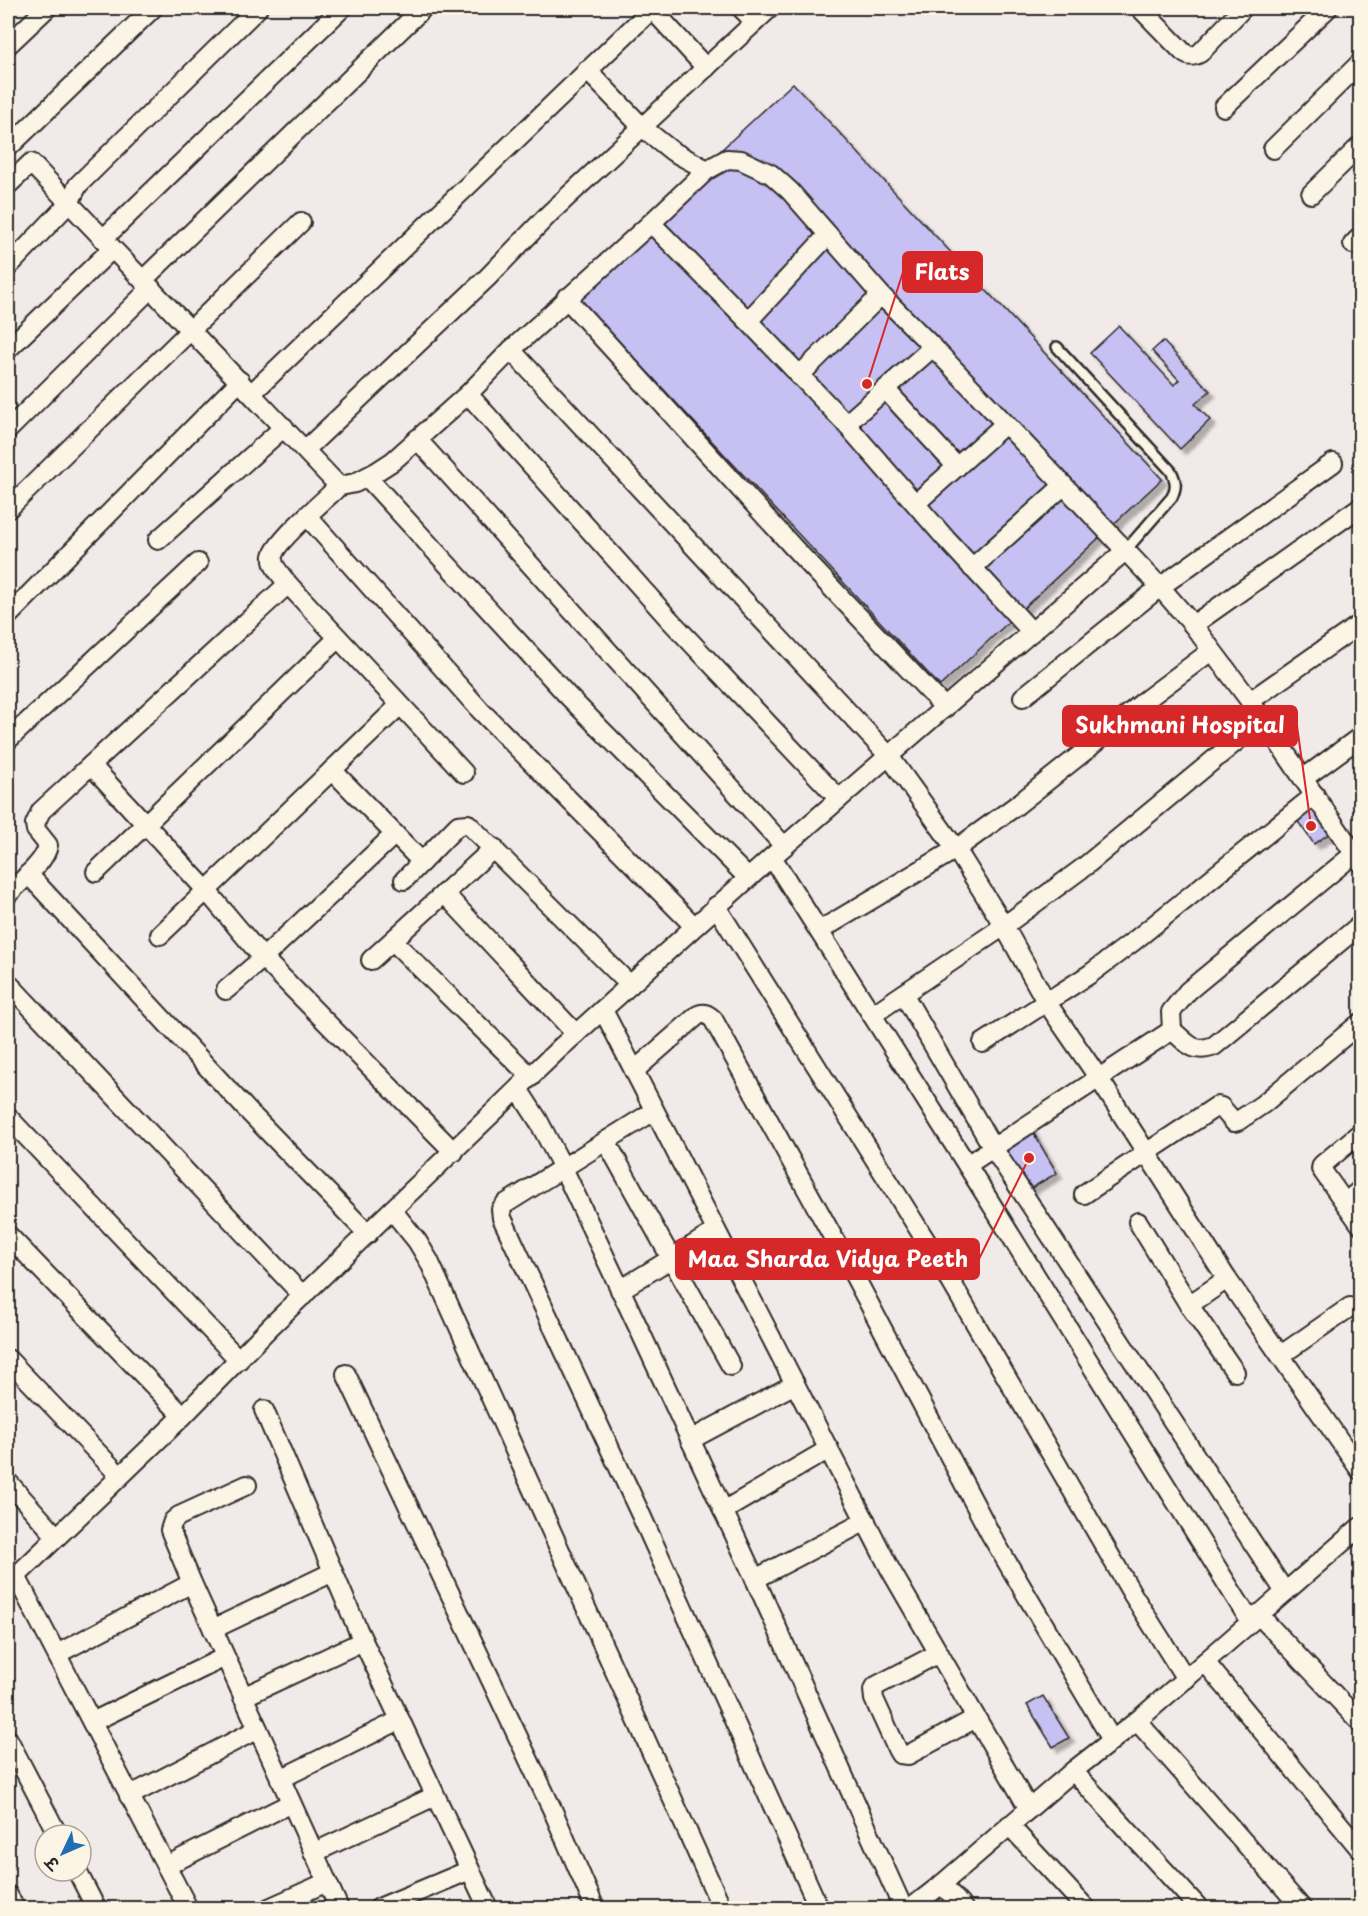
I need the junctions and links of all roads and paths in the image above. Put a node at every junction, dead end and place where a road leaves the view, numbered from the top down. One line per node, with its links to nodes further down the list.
1 (47, 8): 13 (street)
2 (153, 8): 19 (street)
3 (258, 8): 26 (street)
4 (342, 8): 30 (street)
5 (423, 8): 32 (street)
6 (653, 8): 15 (street); 16 (street)
7 (741, 8): 12 (street)
8 (770, 8): 12 (street)
9 (1243, 8): 11 (street)
10 (1328, 8): 17 (street)
11 (1147, 10)
12 (755, 22): 15 (street)
13 (8, 45)
14 (1360, 63): 21 (street)
15 (706, 68): 18 (street)
16 (587, 70): 18 (street); 42 (street)
17 (1224, 107)
18 (642, 127): 23 (street); 50 (street)
19 (10, 140): 22 (street)
20 (1360, 146): 25 (street)
21 (1273, 149)
22 (31, 163): 24 (street); 26 (street)
23 (707, 170): 28 (street); 29 (street)
24 (8, 185)
25 (1311, 194)
26 (69, 202): 30 (street); 31 (street)
27 (301, 222): 36 (street)
28 (651, 223): 34 (street); 35 (street)
29 (828, 235): 33 (street); 35 (street)
30 (107, 244): 32 (street); 39 (street)
31 (8, 267)
32 (147, 284): 36 (street); 48 (street)
33 (881, 295): 37 (street); 41 (street)
34 (566, 298): 40 (street); 75 (street)
35 (748, 321): 41 (street)
36 (191, 331): 42 (street); 58 (street)
37 (933, 347): 43 (street); 46 (street)
38 (1057, 348): 61 (lane)
39 (8, 349)
40 (511, 350): 44 (street); 79 (street)
41 (799, 376): 45 (street)
42 (246, 387): 47 (street); 66 (street)
43 (886, 390): 45 (street); 52 (street)
44 (468, 394): 49 (street); 85 (street)
45 (846, 424): 56 (street)
46 (1005, 424): 52 (street); 54 (street)
47 (284, 427): 50 (street); 60 (street)
48 (8, 430)
49 (417, 440): 53 (street); 90 (street)
50 (306, 449): 55 (street)
51 (1333, 463): 65 (street)
52 (957, 467): 56 (street)
53 (367, 477): 55 (street); 95 (street)
54 (1063, 486): 61 (street); 63 (street)
55 (336, 487): 59 (street)
56 (916, 503): 63 (street)
57 (1360, 507): 68 (street)
58 (8, 509)
59 (307, 516): 64 (street); 102 (street)
60 (158, 540)
61 (1125, 551): 65 (street); 69 (street)
62 (198, 563): 78 (street)
63 (972, 567): 69 (street)
64 (288, 584): 70 (street); 80 (street)
65 (1160, 587): 68 (street); 72 (street)
66 (8, 616)
67 (1360, 624): 73 (street)
68 (1193, 625): 71 (street)
69 (1032, 633): 75 (street)
70 (338, 638): 74 (street); 86 (street)
71 (1211, 651): 73 (street); 89 (street)
72 (1023, 697)
73 (1250, 701): 76 (street)
74 (400, 705): 81 (street); 82 (street)
75 (945, 708): 79 (street)
76 (1262, 720): 83 (street); 103 (street)
77 (1360, 737): 83 (street)
78 (8, 740)
79 (889, 756): 85 (street); 89 (street)
80 (91, 765): 86 (street); 94 (street)
81 (332, 770): 87 (street); 97 (street)
82 (464, 773)
83 (1304, 778): 84 (street)
84 (1315, 795): 91 (street); 113 (street)
85 (839, 799): 90 (street)
86 (146, 825): 93 (street); 97 (street)
87 (395, 834): 92 (street); 107 (street)
88 (494, 848): 92 (street); 98 (street); 110 (street)
89 (956, 849): 103 (street); 104 (street)
90 (778, 851): 95 (street); 104 (street)
91 (1359, 855): 117 (street)
92 (422, 862): 96 (street)
93 (96, 873)
94 (28, 874): 99 (street); 139 (street)
95 (748, 878): 100 (street)
96 (404, 880)
97 (206, 890): 105 (street); 107 (street)
98 (444, 893): 106 (street); 118 (street)
99 (8, 894)
100 (716, 906): 102 (street); 178 (street)
101 (1360, 925): 117 (street)
102 (694, 926): 110 (street)
103 (1004, 926): 112 (street); 113 (street)
104 (819, 931): 115 (street)
105 (160, 935)
106 (393, 941): 108 (street); 122 (street)
107 (263, 958): 111 (street); 128 (street)
108 (371, 960)
109 (8, 983): 144 (street)
110 (630, 985): 114 (street)
111 (226, 990)
112 (904, 995): 115 (street); 127 (street)
113 (1047, 1002): 119 (street); 121 (street)
114 (603, 1010): 118 (street); 120 (street)
115 (872, 1015): 130 (street)
116 (1360, 1023): 129 (street)
117 (1172, 1030): 121 (street)
118 (576, 1034): 122 (street)
119 (984, 1042)
120 (634, 1071): 123 (street); 187 (street)
121 (1098, 1077): 127 (street); 129 (street)
122 (525, 1083): 128 (street); 131 (street)
123 (654, 1110): 126 (street); 138 (street)
124 (8, 1117): 149 (street)
125 (1360, 1133): 134 (street)
126 (606, 1141): 131 (street); 141 (street)
127 (993, 1148): 130 (street); 170 (street)
128 (454, 1152): 135 (street)
129 (1147, 1153): 133 (street); 142 (street)
130 (967, 1165): 171 (street)
131 (563, 1168): 143 (street); 213 (street)
132 (1360, 1191): 134 (street)
133 (1084, 1194)
134 (1345, 1203): 137 (street)
135 (392, 1210): 139 (street); 212 (street)
136 (1138, 1222): 145 (street)
137 (1360, 1224)
138 (716, 1231): 141 (street); 153 (street)
139 (368, 1234): 144 (street)
140 (8, 1235): 155 (street)
141 (671, 1260): 143 (street); 150 (street)
142 (1227, 1279): 145 (street); 147 (street)
143 (620, 1290): 156 (street)
144 (303, 1296): 149 (street)
145 (1189, 1305): 151 (street)
146 (1350, 1307): 147 (street)
147 (1281, 1354): 158 (street)
148 (8, 1359): 159 (street)
149 (239, 1360): 155 (street)
150 (731, 1366)
151 (1235, 1372)
152 (346, 1374): 211 (street)
153 (795, 1384): 156 (street); 157 (street)
154 (264, 1410): 166 (street)
155 (183, 1416): 159 (street)
156 (690, 1440): 162 (street)
157 (829, 1449): 162 (street); 163 (street)
158 (1360, 1470)
159 (120, 1476): 165 (street)
160 (8, 1482): 165 (street)
161 (247, 1485): 169 (street)
162 (723, 1510): 167 (street)
163 (866, 1521): 167 (street); 174 (street)
164 (1360, 1527): 170 (street)
165 (56, 1536): 168 (street)
166 (333, 1572): 172 (street); 173 (street)
167 (755, 1579): 214 (street)
168 (12, 1580): 175 (street)
169 (192, 1583): 172 (street); 175 (street)
170 (1285, 1592): 171 (street)
171 (1254, 1618): 177 (street); 184 (street)
172 (213, 1629): 176 (street)
173 (363, 1641): 179 (street); 181 (street)
174 (939, 1653): 180 (street); 180 (street)
175 (57, 1654): 183 (street)
176 (225, 1657): 179 (street); 183 (street)
177 (1205, 1662): 178 (street); 196 (street)
178 (1186, 1679): 182 (street)
179 (243, 1697): 185 (street)
180 (976, 1718): 193 (street)
181 (400, 1720): 189 (street); 191 (street)
182 (1137, 1721): 187 (street); 219 (street)
183 (92, 1722): 190 (street)
184 (1360, 1722)
185 (258, 1729): 189 (street); 190 (street)
186 (8, 1739): 194 (street)
187 (1112, 1740): 188 (street)
188 (1073, 1771): 193 (street); 218 (street)
189 (280, 1779): 192 (street)
190 (129, 1796): 198 (street)
191 (435, 1796): 197 (street); 199 (street)
192 (291, 1803): 197 (street); 198 (street)
193 (1029, 1809): 195 (street)
194 (52, 1823)
195 (1009, 1825): 202 (street); 217 (street)
196 (1360, 1849)
197 (314, 1853): 200 (street)
198 (166, 1866): 206 (street)
199 (470, 1870): 209 (street); 210 (street)
200 (327, 1882): 207 (street); 208 (street)
201 (83, 1883): 205 (street)
202 (942, 1884): 215 (street); 216 (street)
203 (8, 1895): 204 (street)
204 (15, 1908)
205 (96, 1908)
206 (188, 1908)
207 (269, 1908)
208 (339, 1908)
209 (379, 1908)
210 (488, 1908)
211 (596, 1908)
212 (722, 1908)
213 (819, 1908)
214 (903, 1908)
215 (911, 1908)
216 (963, 1908)
217 (1086, 1908)
218 (1199, 1908)
219 (1302, 1908)

